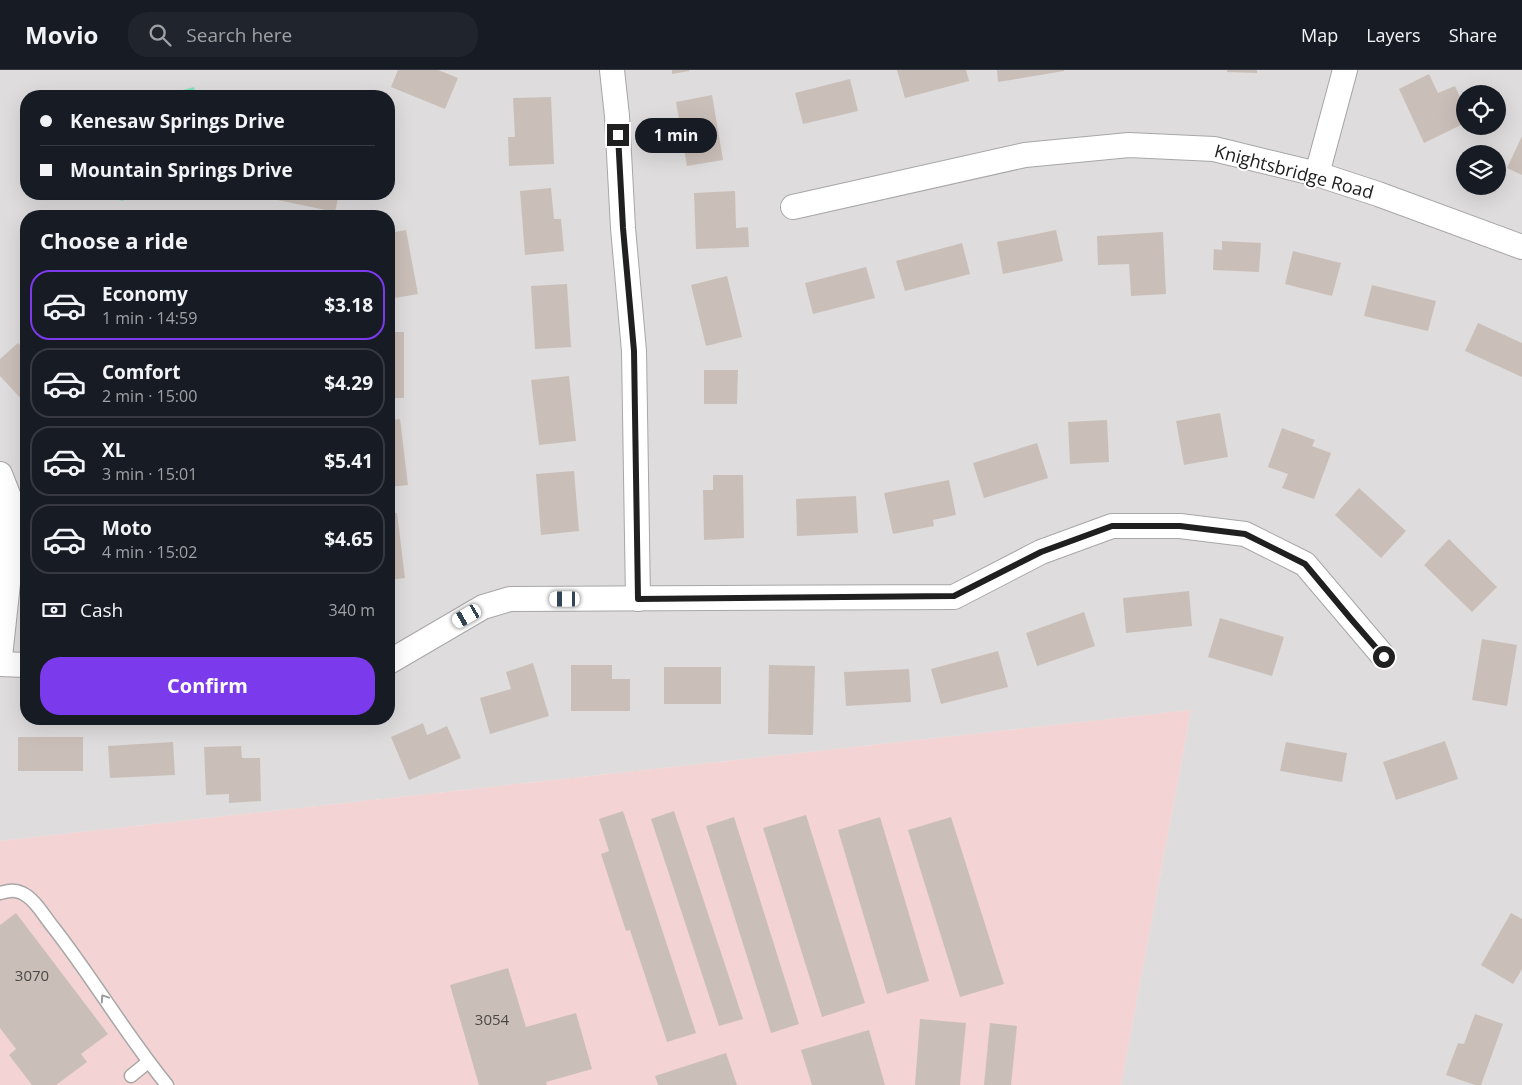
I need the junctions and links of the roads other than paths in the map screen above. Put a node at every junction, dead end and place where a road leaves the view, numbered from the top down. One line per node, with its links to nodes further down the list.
1 (612, 70): 7 (street)
2 (1346, 70): 3 (street)
3 (1317, 174): 4 (street, Knightsbridge Road); 5 (street, Knightsbridge Road)
4 (793, 207)
5 (1522, 247)
6 (0, 474): 8 (street)
7 (638, 599): 9 (street); 10 (street)
8 (0, 656)
9 (1384, 657)
10 (395, 658)
11 (0, 664): 12 (street)
12 (20, 665)
13 (0, 893): 14 (lane, one-way to 13)
14 (148, 1062): 15 (lane); 16 (lane)
15 (131, 1076)
16 (167, 1085)

